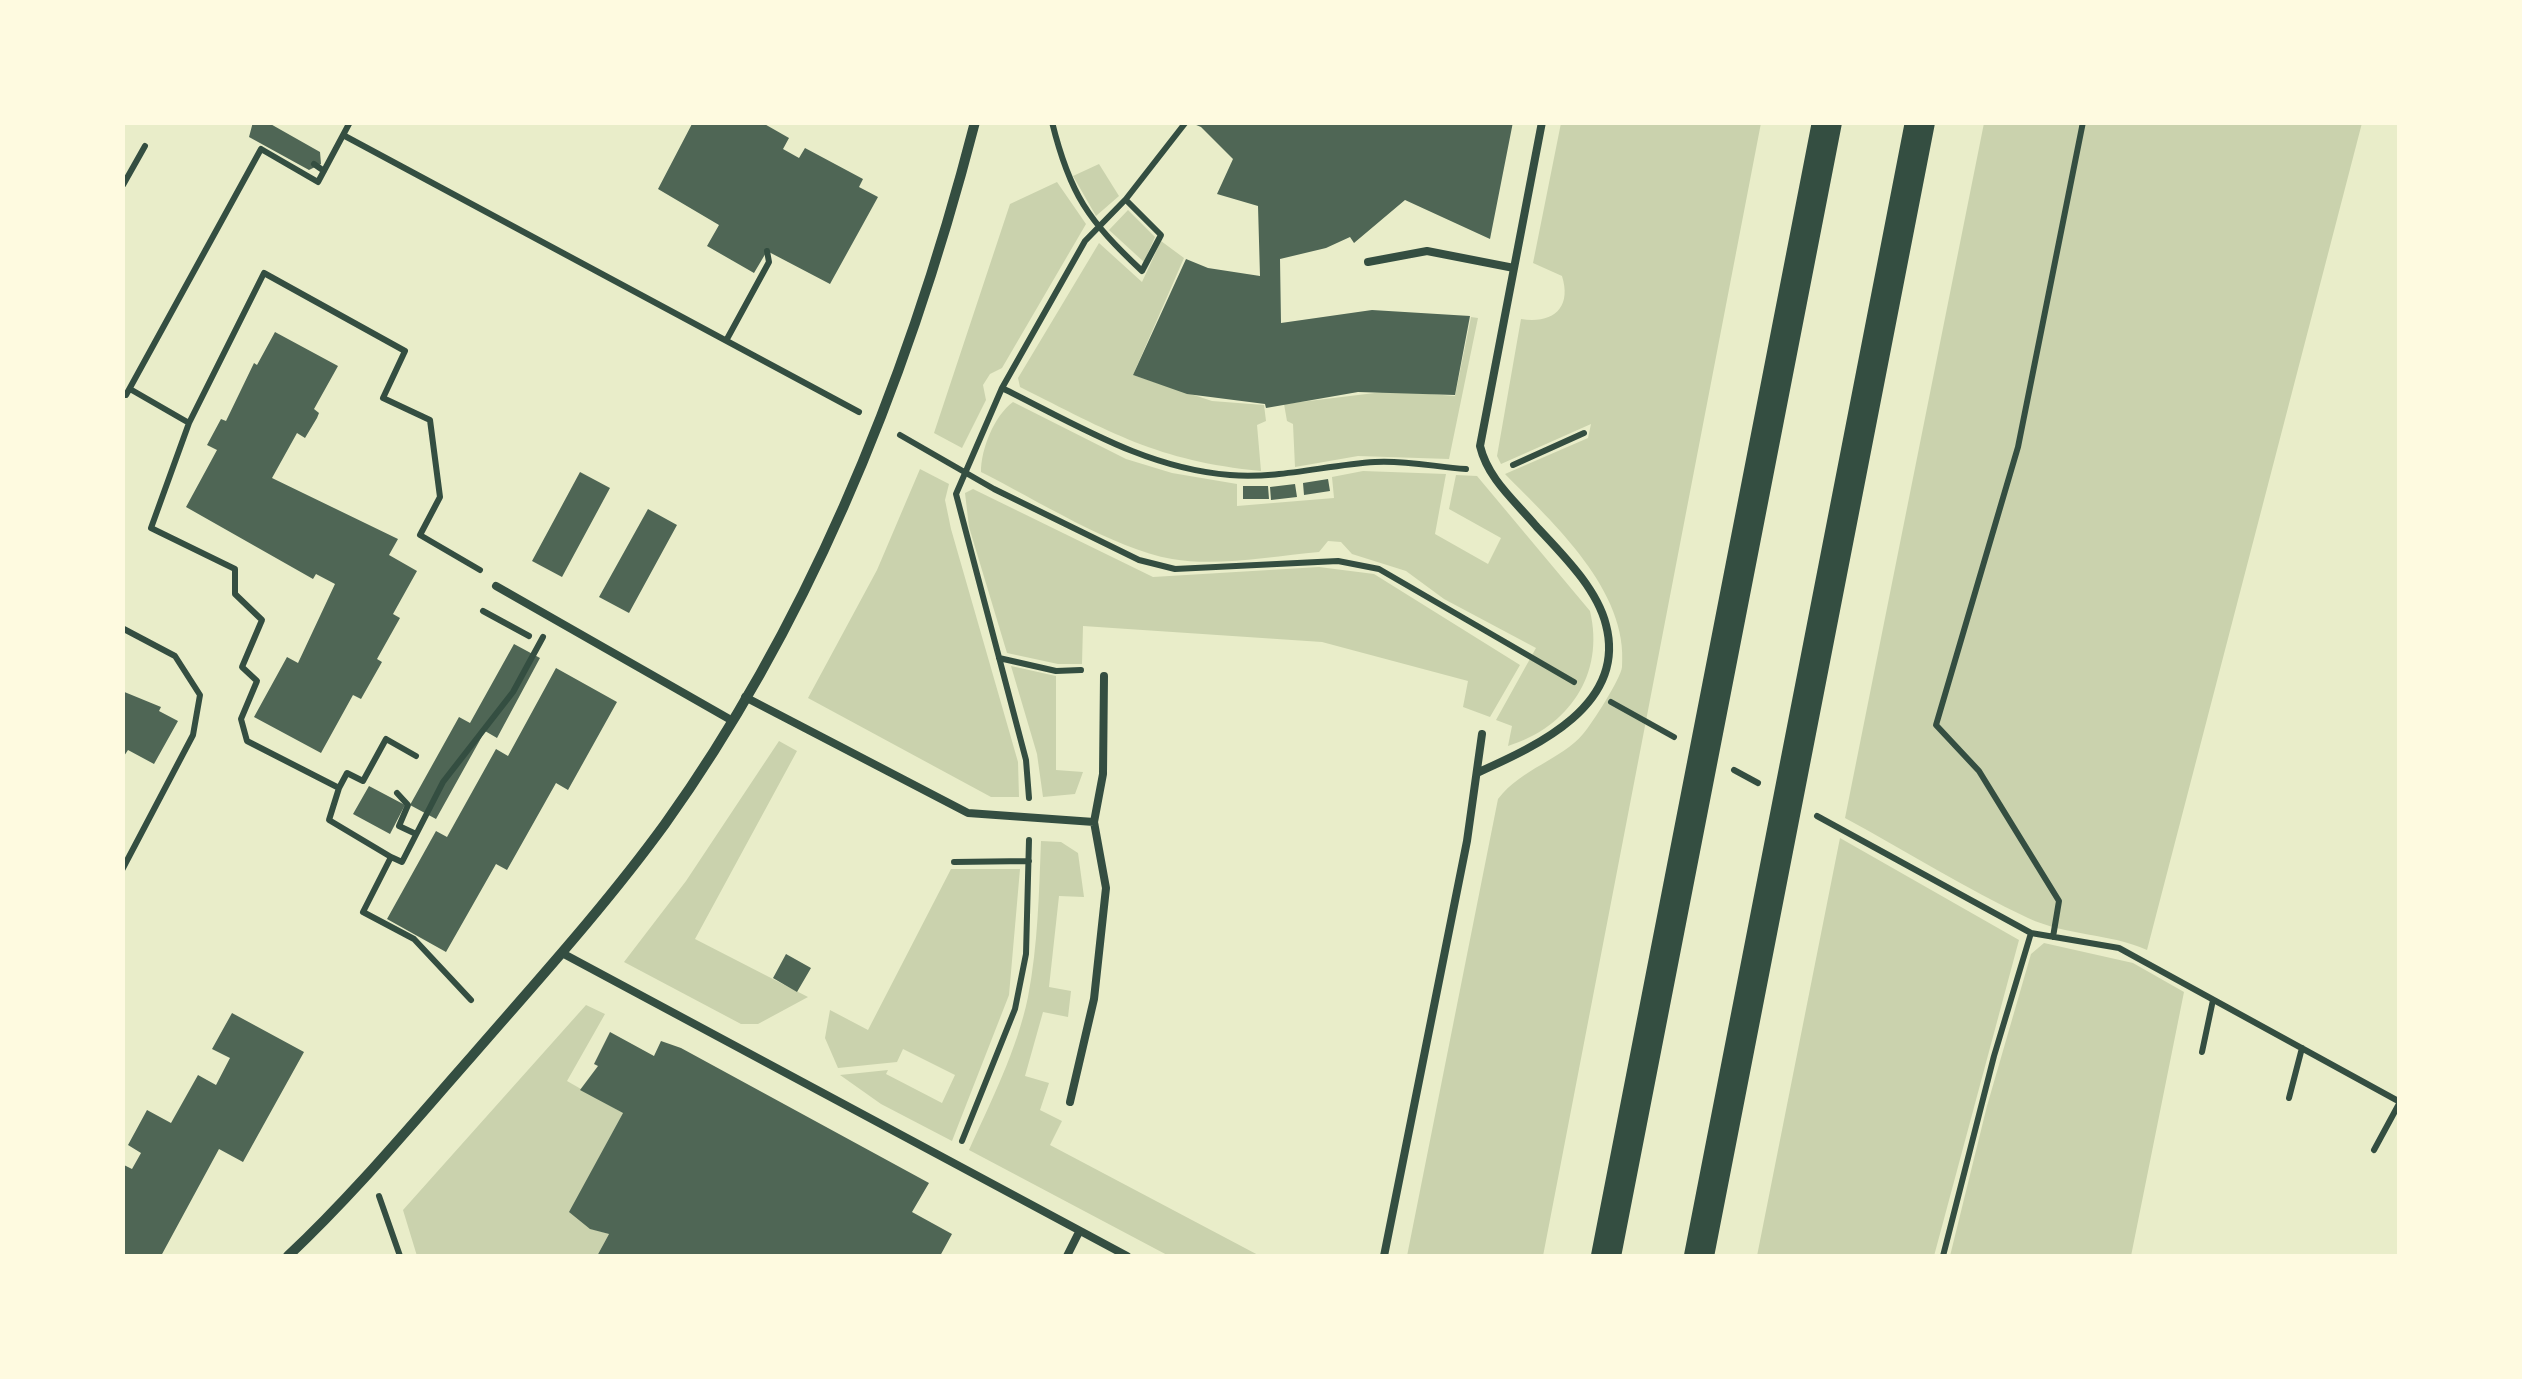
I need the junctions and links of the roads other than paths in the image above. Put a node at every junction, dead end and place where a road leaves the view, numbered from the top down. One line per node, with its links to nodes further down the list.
1 (974, 122): 9 (street)
2 (1542, 122): 6 (lane)
3 (1826, 122): 21 (highway)
4 (1920, 122): 22 (highway)
5 (1368, 262): 6 (lane)
6 (1514, 268): 12 (lane)
7 (494, 582): 10 (lane)
8 (1104, 676): 13 (lane)
9 (745, 697): 10 (street); 13 (lane)
10 (731, 720): 14 (street)
11 (1482, 734): 12 (lane)
12 (1479, 772): 20 (lane)
13 (1094, 822): 15 (lane)
14 (562, 954): 16 (lane); 17 (street)
15 (1070, 1102)
16 (1080, 1232): 18 (lane); 19 (lane)
17 (288, 1256)
18 (1067, 1256)
19 (1127, 1256)
20 (1384, 1256)
21 (1606, 1256)
22 (1699, 1256)

